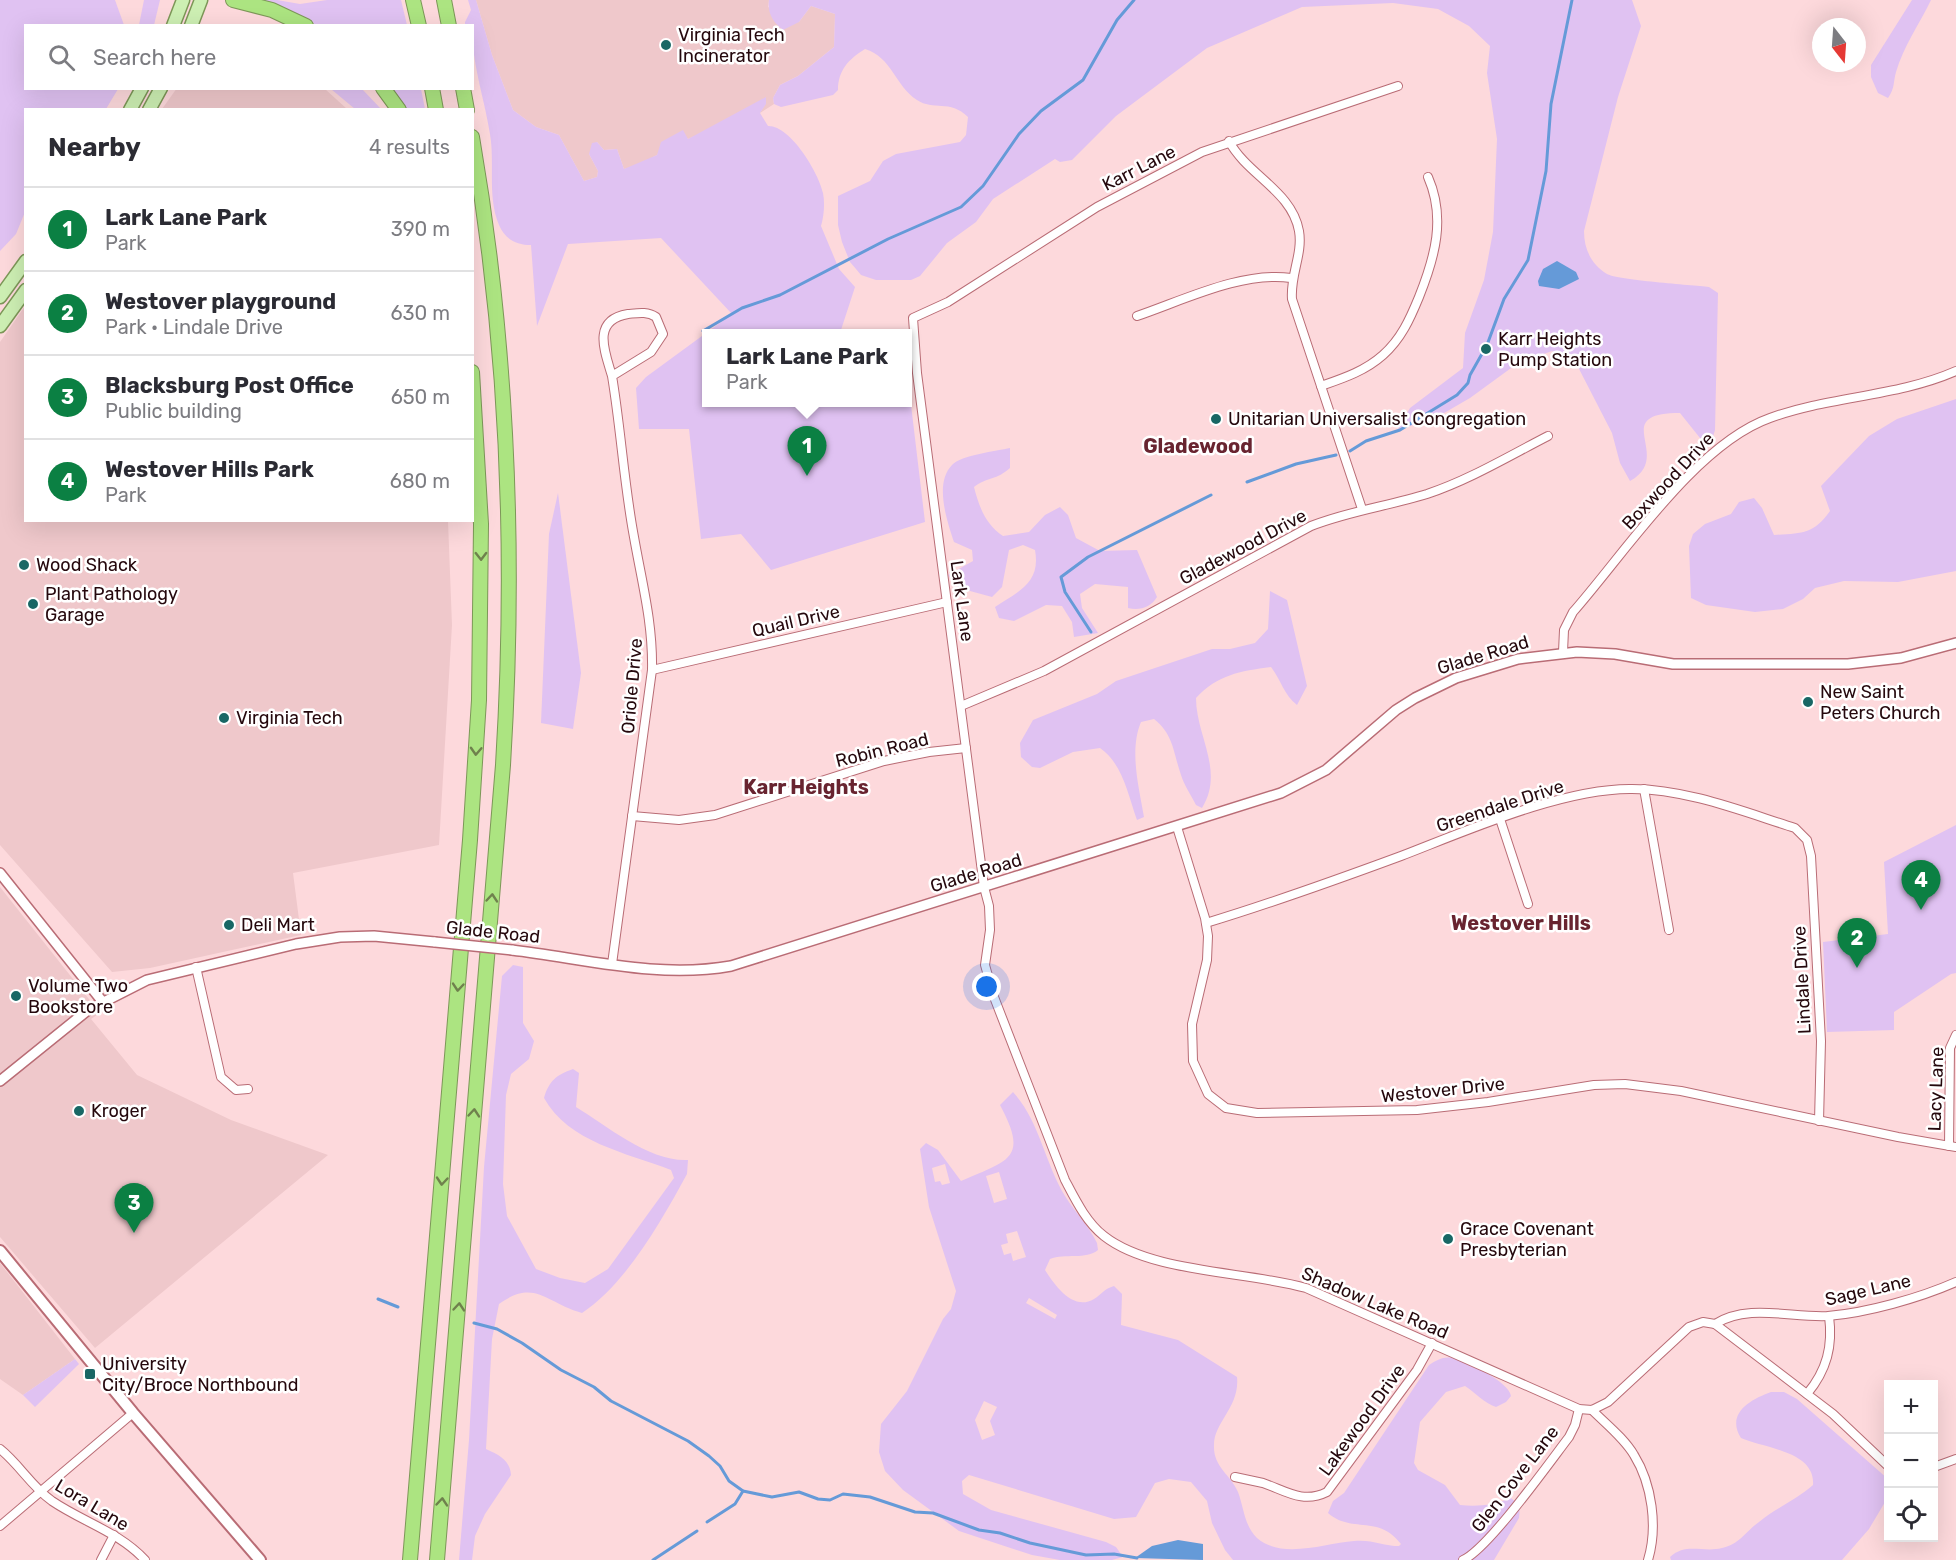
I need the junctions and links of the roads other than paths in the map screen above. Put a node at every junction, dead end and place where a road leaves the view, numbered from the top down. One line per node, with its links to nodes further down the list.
1 (183, 0): 6 (main road)
2 (201, 0): 7 (main road)
3 (233, 0): 8 (highway)
4 (413, 0): 9 (highway)
5 (444, 0): 10 (highway)
6 (174, 24)
7 (192, 24)
8 (302, 24)
9 (419, 24)
10 (449, 24)
11 (1398, 86): 22 (street, Karr Lane)
12 (141, 90): 17 (main road)
13 (160, 90): 18 (main road)
14 (384, 90): 19 (highway)
15 (432, 90): 20 (highway)
16 (463, 90): 21 (highway)
17 (131, 108)
18 (150, 108)
19 (398, 108)
20 (436, 108)
21 (467, 108)
22 (1229, 141): 26 (street); 30 (street, Karr Lane)
23 (474, 149): 83 (highway, one-way to 23)
24 (1428, 177): 34 (street)
25 (24, 264): 28 (main road)
26 (1291, 278): 29 (street); 34 (street)
27 (24, 293): 31 (main road)
28 (0, 297)
29 (1137, 316)
30 (913, 318): 38 (street, Lark Lane)
31 (0, 326)
32 (1956, 371): 40 (street, Boxwood Drive)
33 (612, 376): 33 (street, Oriole Drive); 41 (street, Oriole Drive)
34 (1322, 386): 37 (street)
35 (474, 406): 82 (highway, one-way to 82)
36 (1548, 436): 37 (street, Gladewood Drive)
37 (1362, 508): 42 (street, Gladewood Drive)
38 (947, 602): 41 (street, Quail Drive); 42 (street, Lark Lane)
39 (1956, 643): 40 (street, Glade Road)
40 (1563, 652): 47 (street, Glade Road)
41 (652, 670): 45 (street, Oriole Drive)
42 (961, 706): 43 (street, Lark Lane)
43 (966, 748): 45 (street, Robin Road); 50 (street, Lark Lane)
44 (1644, 789): 46 (street, Greendale Drive); 48 (street, Greendale Drive); 53 (street)
45 (632, 816): 54 (street, Oriole Drive)
46 (1500, 819): 51 (street); 52 (street, Greendale Drive)
47 (1178, 827): 50 (street, Glade Road); 52 (street, Westover Drive)
48 (1806, 839): 60 (street, Lindale Drive)
49 (0, 873): 56 (street)
50 (984, 887): 54 (street, Glade Road); 66 (street, Shadow Lake Road)
51 (1528, 904)
52 (1206, 923): 60 (street, Westover Drive)
53 (1669, 930)
54 (612, 964): 55 (street, Glade Road, bridge)
55 (196, 967): 56 (street, Glade Road); 59 (street)
56 (102, 1001): 58 (street, Glade Road)
57 (1956, 1035): 61 (street, Lacy Lane)
58 (0, 1081)
59 (248, 1089)
60 (1819, 1121): 61 (street, Westover Drive)
61 (1952, 1146)
62 (0, 1251): 70 (main road)
63 (1955, 1283): 64 (street, Sage Lane)
64 (1829, 1316): 65 (street, Sage Lane); 67 (street)
65 (1715, 1324): 67 (street); 69 (street)
66 (1432, 1342): 68 (street, Shadow Lake Road); 75 (street, Lakewood Drive)
67 (1807, 1394): 73 (street)
68 (1579, 1409): 69 (street, Shadow Lake Road); 84 (street, Glen Cove Lane)
69 (1592, 1410): 85 (street)
70 (133, 1413): 76 (street); 81 (main road)
71 (0, 1449): 76 (street, Lora Lane)
72 (1956, 1460): 74 (street)
73 (1884, 1462)
74 (1938, 1466)
75 (1235, 1477)
76 (40, 1492): 77 (street); 78 (street, Lora Lane)
77 (0, 1526)
78 (114, 1535): 79 (street); 80 (street, Lora Lane)
79 (101, 1560)
80 (145, 1560)
81 (260, 1560)
82 (410, 1560)
83 (437, 1560)
84 (1463, 1560)
85 (1648, 1560)

